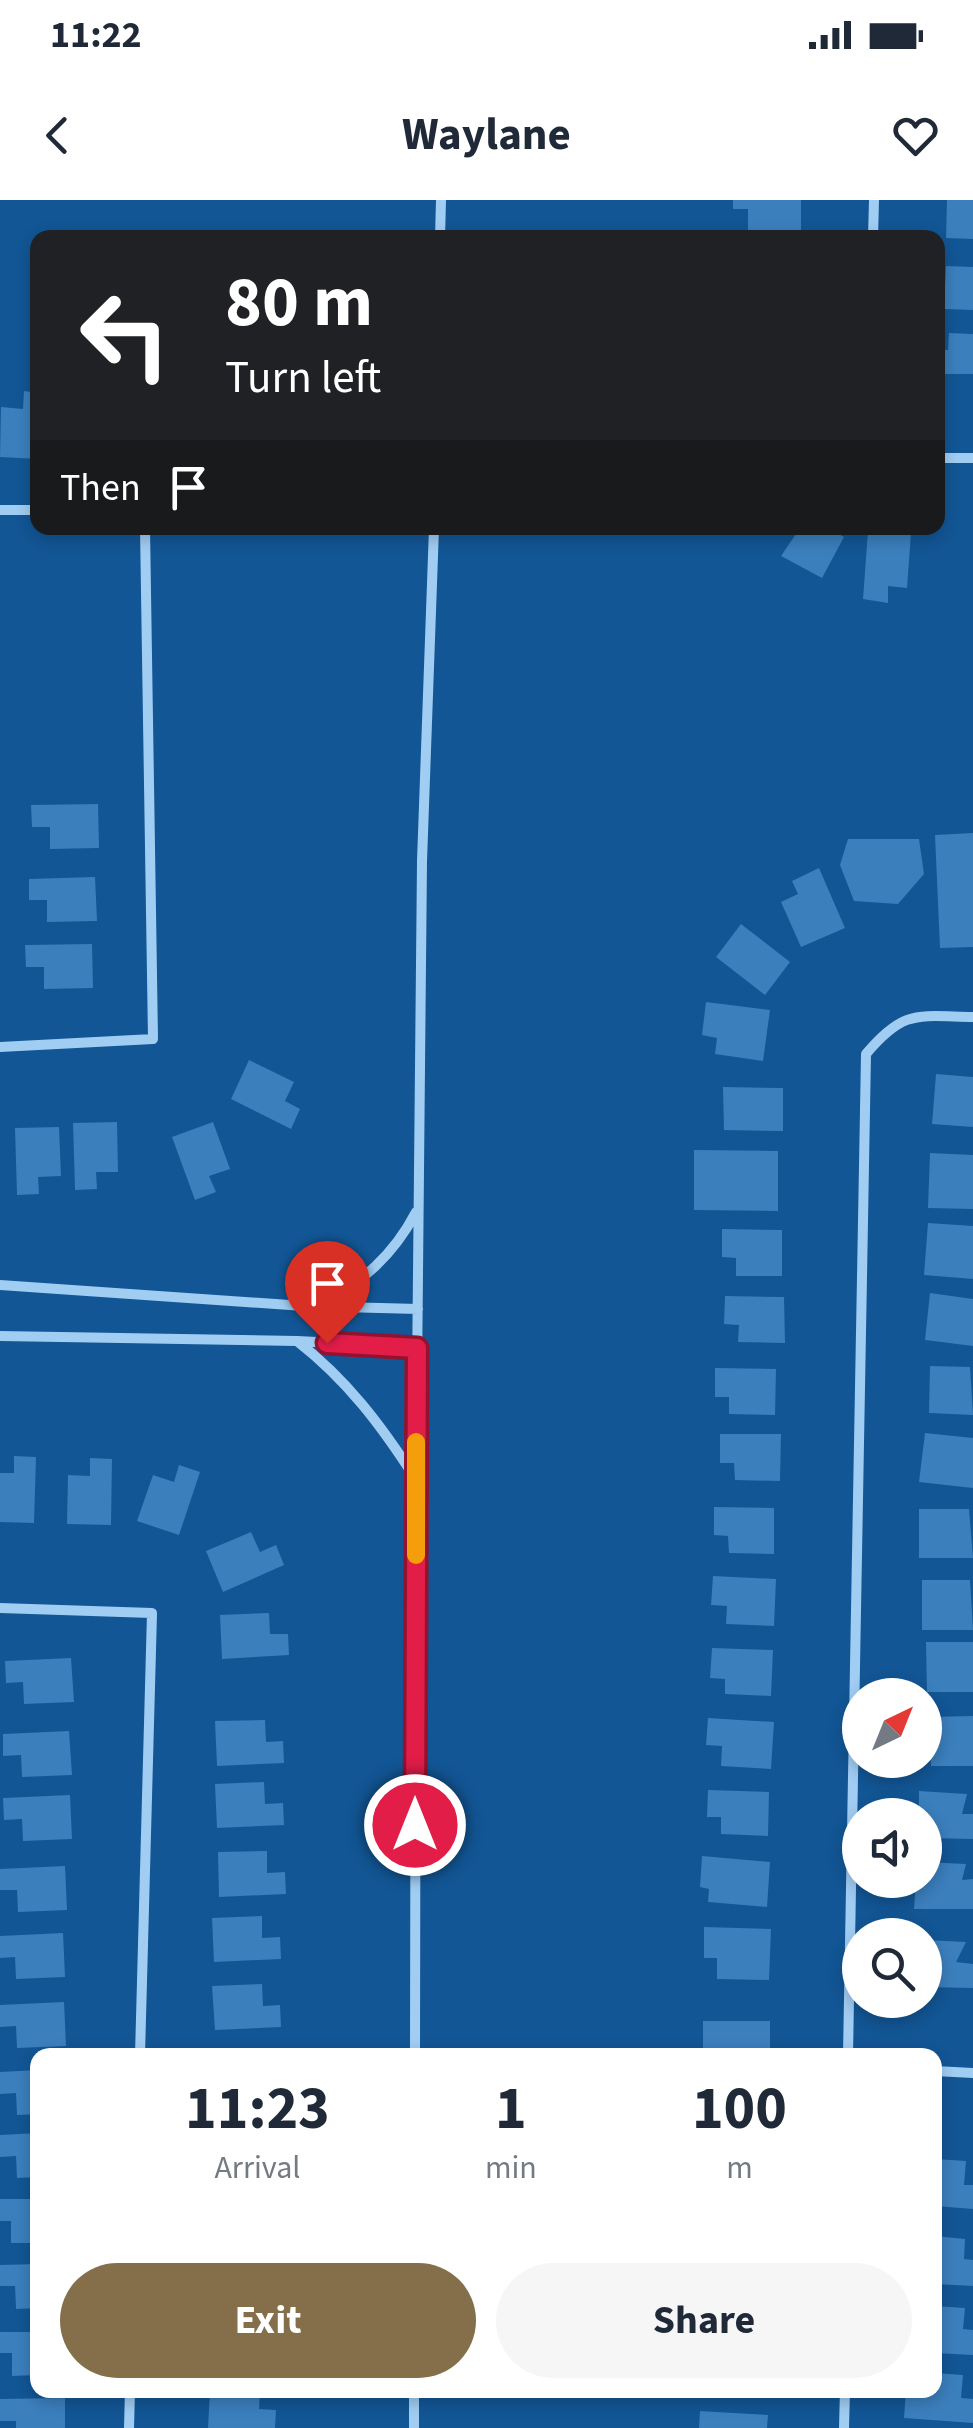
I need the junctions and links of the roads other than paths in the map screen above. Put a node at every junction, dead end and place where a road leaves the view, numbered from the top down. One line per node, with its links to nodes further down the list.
1 (441, 200): 3 (street)
2 (874, 200): 4 (street)
3 (440, 230)
4 (874, 230)
5 (945, 458): 6 (street)
6 (973, 458)
7 (0, 510): 8 (street)
8 (30, 510)
9 (145, 535): 12 (street)
10 (434, 535): 13 (street)
11 (973, 1017): 24 (street)
12 (0, 1047)
13 (418, 1208): 15 (street); 16 (street)
14 (0, 1285): 15 (street)
15 (319, 1306): 16 (street)
16 (418, 1308): 19 (street)
17 (0, 1336): 18 (street)
18 (297, 1342): 19 (street); 20 (street)
19 (417, 1348): 20 (street)
20 (416, 1479): 23 (street)
21 (0, 1608): 22 (street)
22 (140, 2048)
23 (414, 2048)
24 (848, 2048)
25 (942, 2071): 26 (street)
26 (973, 2072)
27 (130, 2398): 30 (street)
28 (414, 2398): 31 (street)
29 (845, 2398): 32 (street)
30 (129, 2428)
31 (414, 2428)
32 (844, 2428)

